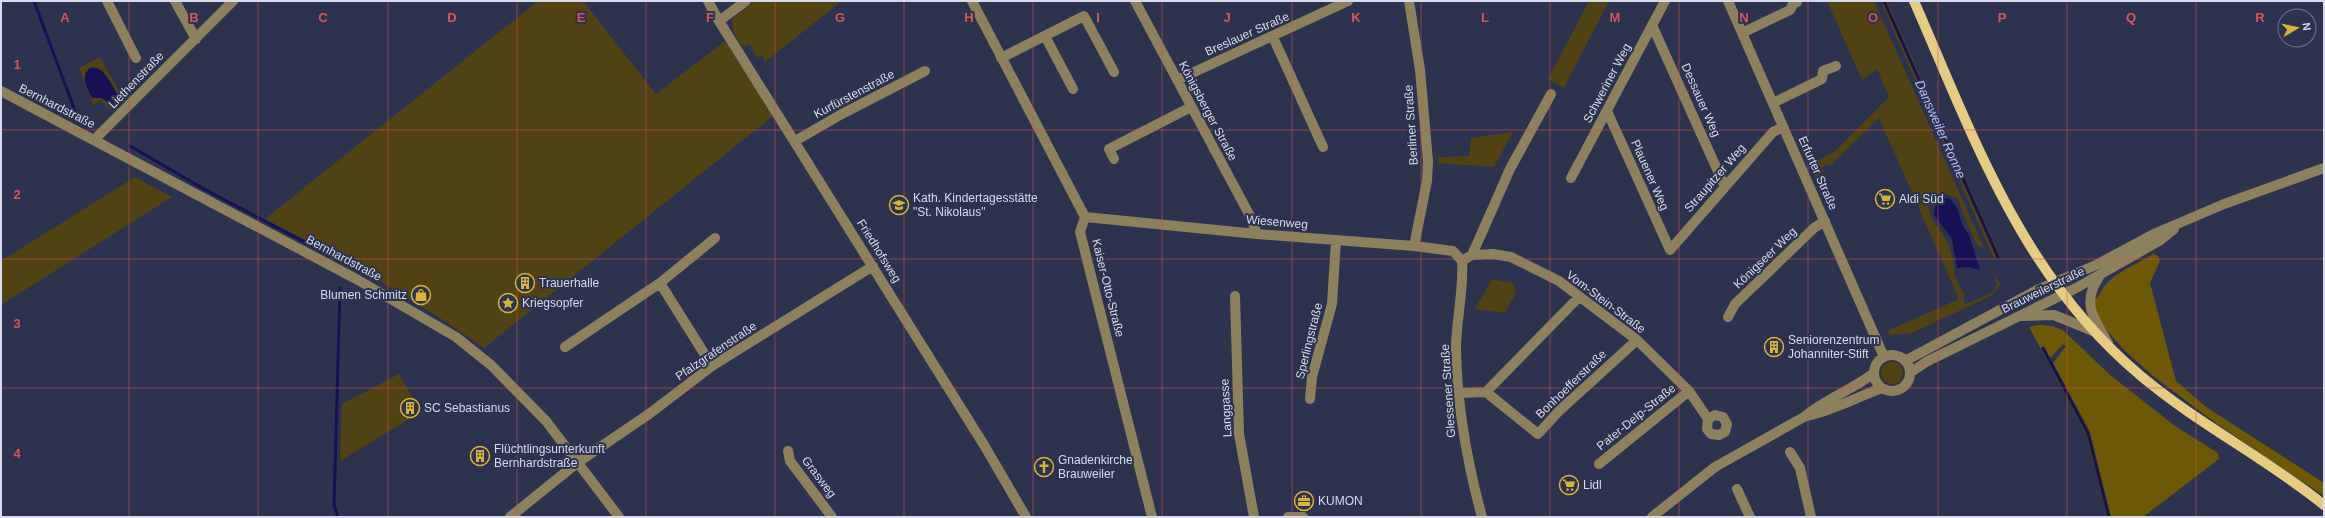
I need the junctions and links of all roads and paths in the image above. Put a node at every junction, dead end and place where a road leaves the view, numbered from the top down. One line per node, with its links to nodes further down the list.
1 (107, 1): 20 (street, Liethenstraße)
2 (175, 1): 19 (street)
3 (233, 1): 19 (street, Liethenstraße)
4 (708, 1): 14 (street, Friedhofsweg)
5 (746, 1): 14 (street)
6 (972, 1): 21 (street)
7 (1135, 1): 25 (street, Königsberger Straße)
8 (1348, 1): 18 (street, Breslauer Straße)
9 (1409, 1): 46 (street, Berliner Straße)
10 (1665, 1): 15 (street, Schweriner Weg)
11 (1728, 1): 16 (street, Erfurter Straße)
12 (1914, 1): 53 (main road)
13 (1797, 2): 16 (street)
14 (719, 21): 34 (street, Friedhofsweg)
15 (1652, 25): 31 (street, Schweriner Weg); 39 (street, Dessauer Weg)
16 (1742, 33): 29 (street, Erfurter Straße)
17 (1045, 36): 21 (street); 24 (street); 26 (street)
18 (1272, 37): 25 (street, Breslauer Straße); 35 (street)
19 (196, 39): 33 (street, Liethenstraße)
20 (136, 58)
21 (1001, 58): 40 (street)
22 (1836, 66): 29 (street)
23 (925, 71): 34 (street, Kurfürstenstraße)
24 (1114, 72)
25 (1177, 80): 30 (street, Königsberger Straße)
26 (1073, 89)
27 (1, 91): 33 (street, Bernhardstraße)
28 (1551, 94): 48 (street)
29 (1773, 103): 32 (street, Erfurter Straße)
30 (1191, 107): 36 (street); 43 (street, Königsberger Straße)
31 (1607, 111): 38 (street, Schweriner Weg); 47 (street, Plauener Weg)
32 (1783, 127): 39 (street, Straupitzer Weg); 41 (street, Erfurter Straße)
33 (94, 140): 77 (street, Bernhardstraße)
34 (795, 141): 50 (street, Friedhofsweg)
35 (1323, 147)
36 (1114, 159)
37 (2324, 168): 42 (street, Brauweilerstraße)
38 (1572, 178)
39 (1725, 187): 47 (street, Straupitzer Weg)
40 (1085, 217): 43 (street, Wiesenweg); 85 (street, Kaiser-Otto-Straße)
41 (1825, 221): 58 (street, Königseer Weg); 63 (street, Erfurter Straße)
42 (2184, 222): 51 (street, Brauweilerstraße); 53 (street, Brauweilerstraße)
43 (1256, 234): 45 (street, Wiesenweg)
44 (715, 238): 52 (street)
45 (1336, 241): 46 (street, Wiesenweg); 72 (street, Sperlingstraße)
46 (1414, 246): 49 (street, Wiesenweg)
47 (1670, 250)
48 (1472, 255): 49 (street); 56 (street, Vom-Stein-Straße)
49 (1462, 262): 71 (street, Glessener Straße)
50 (873, 266): 65 (street, Pfalzgrafenstraße); 84 (street, Friedhofsweg)
51 (2100, 276): 54 (street, Brauweilerstraße); 62 (street)
52 (660, 283): 61 (street); 65 (street)
53 (2053, 283): 54 (main road); 64 (street, Brauweilerstraße)
54 (2062, 295): 57 (street, Brauweilerstraße); 59 (main road)
55 (1235, 296): 86 (street, Langgasse)
56 (1579, 297): 60 (street, Vom-Stein-Straße); 70 (street)
57 (2018, 316): 59 (street); 67 (street, Brauweilerstraße)
58 (1728, 317)
59 (2093, 331): 62 (main road)
60 (1637, 340): 69 (street, Vom-Stein-Straße); 70 (street, Bonhoefferstraße)
61 (565, 347)
62 (2112, 350): 80 (main road)
63 (1884, 357): 64 (street); 66 (street)
64 (1905, 361): 67 (street)
65 (712, 366): 77 (street, Pfalzgrafenstraße)
66 (1874, 373): 68 (street); 73 (street)
67 (1910, 373): 68 (street)
68 (1882, 388): 73 (street)
69 (1689, 390): 74 (street, Vom-Stein-Straße); 78 (street, Pater-Delp-Straße)
70 (1486, 392): 71 (street)
71 (1459, 393): 89 (street, Glessener Straße)
72 (1310, 399)
73 (1804, 416): 90 (street)
74 (1708, 419)
75 (788, 451): 83 (street, Grasweg)
76 (1790, 452): 92 (street)
77 (577, 463): 81 (street, Pfalzgrafenstraße); 82 (street, Bernhardstraße)
78 (1598, 464)
79 (1737, 490): 91 (street)
80 (2324, 505)
81 (517, 515)
82 (620, 517)
83 (832, 517)
84 (1026, 517)
85 (1152, 517)
86 (1254, 517)
87 (1288, 517): 88 (street)
88 (1303, 517)
89 (1482, 517)
90 (1652, 517)
91 (1750, 517)
92 (1811, 517)

